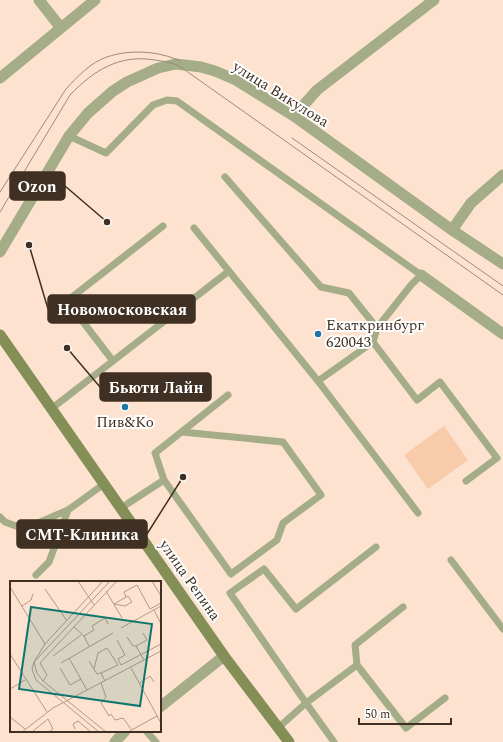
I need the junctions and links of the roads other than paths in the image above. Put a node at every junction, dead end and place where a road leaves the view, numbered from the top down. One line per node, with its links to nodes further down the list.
1 (39, 0): 4 (street)
2 (95, 0): 4 (street)
3 (434, 0): 6 (street)
4 (61, 28): 5 (street)
5 (0, 78)
6 (294, 116): 7 (street, улица Викулова); 12 (street, улица Викулова)
7 (69, 136): 13 (street, улица Викулова); 16 (lane)
8 (503, 176): 12 (street)
9 (225, 177): 17 (lane)
10 (163, 226): 21 (lane)
11 (194, 228): 15 (lane)
12 (452, 230): 14 (street, улица Викулова)
13 (0, 252)
14 (503, 264)
15 (229, 271): 21 (lane); 22 (lane)
16 (421, 275): 17 (lane); 18 (street)
17 (377, 328): 20 (lane)
18 (503, 334)
19 (0, 335): 24 (main road, улица Репина)
20 (373, 342): 22 (lane); 27 (lane)
21 (113, 361): 24 (lane)
22 (318, 381): 31 (lane)
23 (228, 395): 25 (lane)
24 (51, 409): 28 (main road, улица Репина)
25 (182, 432): 26 (lane); 26 (lane)
26 (164, 480): 29 (lane)
27 (466, 481)
28 (104, 484): 29 (main road, улица Репина); 30 (lane)
29 (121, 508): 38 (main road, улица Репина)
30 (68, 510): 32 (lane); 35 (lane)
31 (418, 513)
32 (0, 517)
33 (376, 547): 41 (lane)
34 (451, 560): 37 (lane)
35 (36, 575)
36 (403, 607): 39 (lane)
37 (503, 629)
38 (224, 656): 42 (street); 43 (main road, улица Репина)
39 (357, 665): 40 (lane); 41 (lane)
40 (445, 698)
41 (306, 703): 43 (lane); 49 (lane)
42 (161, 706)
43 (278, 728): 48 (main road, улица Репина)
44 (124, 732): 46 (street)
45 (147, 732): 47 (lane)
46 (115, 742)
47 (156, 742)
48 (289, 742)
49 (334, 742)

